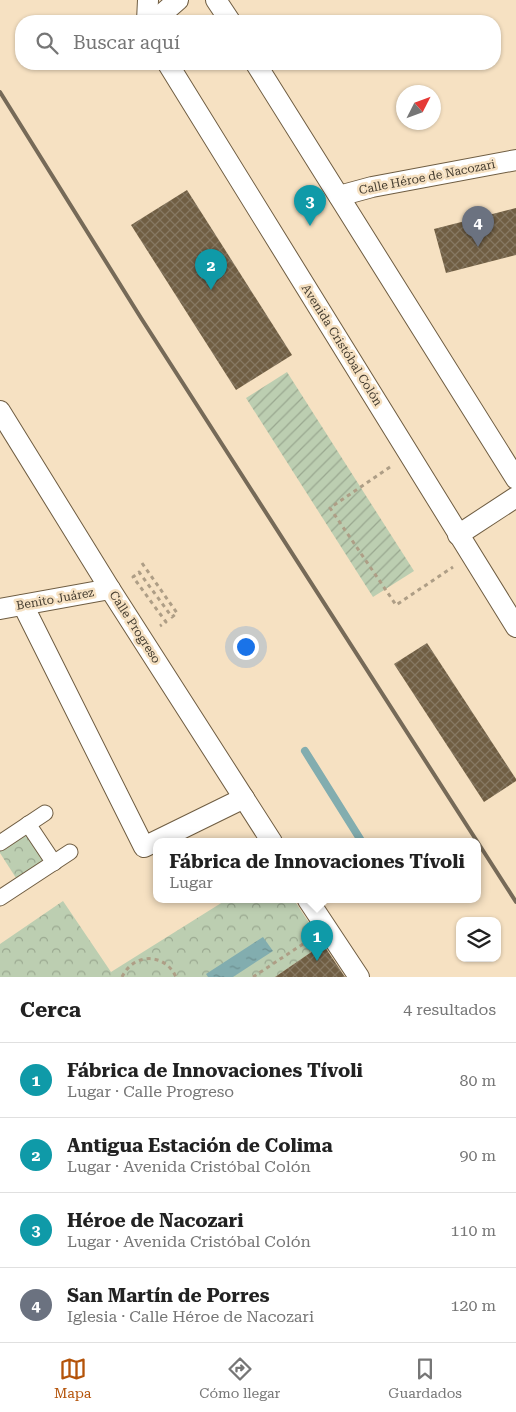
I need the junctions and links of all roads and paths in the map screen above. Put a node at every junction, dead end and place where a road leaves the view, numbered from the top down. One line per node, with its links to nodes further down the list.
1 (148, 0): 4 (street)
2 (178, 0): 5 (street)
3 (216, 0): 6 (street)
4 (147, 15)
5 (161, 15)
6 (226, 15)
7 (172, 70): 12 (street, Avenida Cristóbal Colón)
8 (260, 70): 10 (street)
9 (516, 160): 10 (street, Calle Héroe de Nacozari)
10 (339, 196): 13 (street)
11 (0, 411): 18 (street, Calle Progreso)
12 (409, 454): 15 (street, Avenida Cristóbal Colón); 16 (path)
13 (516, 479)
14 (516, 497): 15 (street)
15 (458, 535): 16 (street, Avenida Cristóbal Colón)
16 (471, 555): 21 (street, Avenida Cristóbal Colón)
17 (142, 563): 22 (path)
18 (110, 589): 19 (street, Benito Juárez); 22 (street, Calle Progreso)
19 (23, 605): 20 (street, Benito Juárez); 29 (street)
20 (0, 609)
21 (516, 627)
22 (143, 638): 23 (street, Calle Progreso)
23 (244, 798): 26 (street); 27 (street, Calle Progreso)
24 (45, 813): 25 (street)
25 (28, 824): 28 (street); 31 (street)
26 (162, 838)
27 (269, 838)
28 (0, 843)
29 (153, 843)
30 (70, 852): 31 (street)
31 (54, 863): 32 (street)
32 (0, 898)
33 (310, 903): 34 (street)
34 (326, 929): 37 (path); 38 (street)
35 (122, 976): 36 (path)
36 (176, 977)
37 (253, 977)
38 (359, 977)

